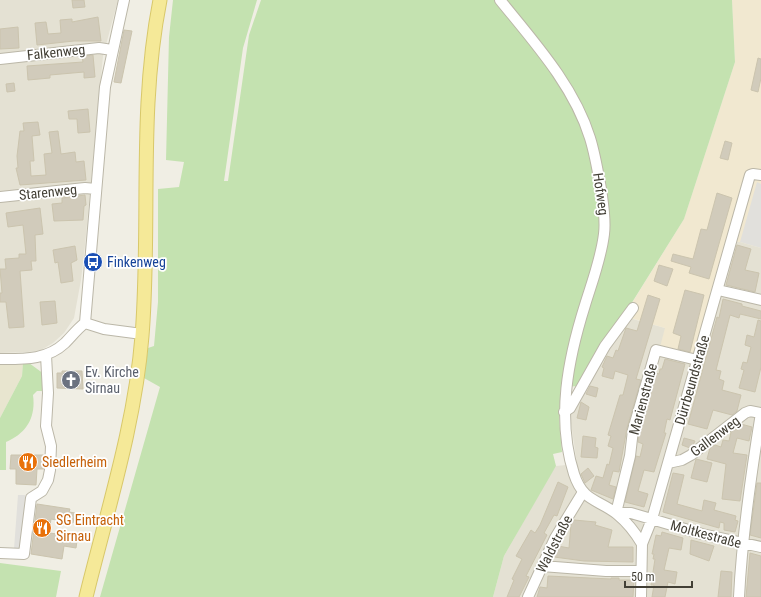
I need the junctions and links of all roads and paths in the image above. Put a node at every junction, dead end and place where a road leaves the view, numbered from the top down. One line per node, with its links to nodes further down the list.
1 (124, 0): 4 (street)
2 (160, 0): 13 (main road)
3 (500, 0): 17 (street, Hofweg)
4 (112, 50): 5 (street, Falkenweg); 7 (street)
5 (0, 59)
6 (761, 176): 9 (street, Dürrbeundstraße)
7 (96, 189): 8 (street, Starenweg); 12 (street)
8 (0, 197)
9 (718, 290): 10 (street); 16 (street, Dürrbeundstraße)
10 (761, 300)
11 (633, 308): 17 (street)
12 (85, 323): 13 (street); 14 (street)
13 (142, 334): 29 (main road)
14 (46, 355): 15 (street); 26 (street)
15 (0, 359)
16 (697, 360): 19 (street, Dürrbeundstraße); 21 (street, Marienstraße)
17 (564, 412): 20 (street, Hofweg)
18 (761, 413): 19 (street, Gallenweg); 24 (street)
19 (668, 463): 22 (street, Dürrbeundstraße)
20 (583, 492): 21 (street); 27 (street, Waldstraße)
21 (616, 513): 22 (street, Moltkestraße); 23 (street)
22 (652, 519): 23 (street, Dürrbeundstraße); 24 (street, Moltkestraße)
23 (642, 544): 28 (street, Dürrbeundstraße)
24 (742, 544): 25 (street, Moltkestraße); 32 (street)
25 (761, 547)
26 (0, 553)
27 (542, 566): 28 (street); 30 (street, Waldstraße)
28 (641, 571): 31 (street, Dürrbeundstraße)
29 (86, 597)
30 (528, 597)
31 (641, 597)
32 (739, 597)

